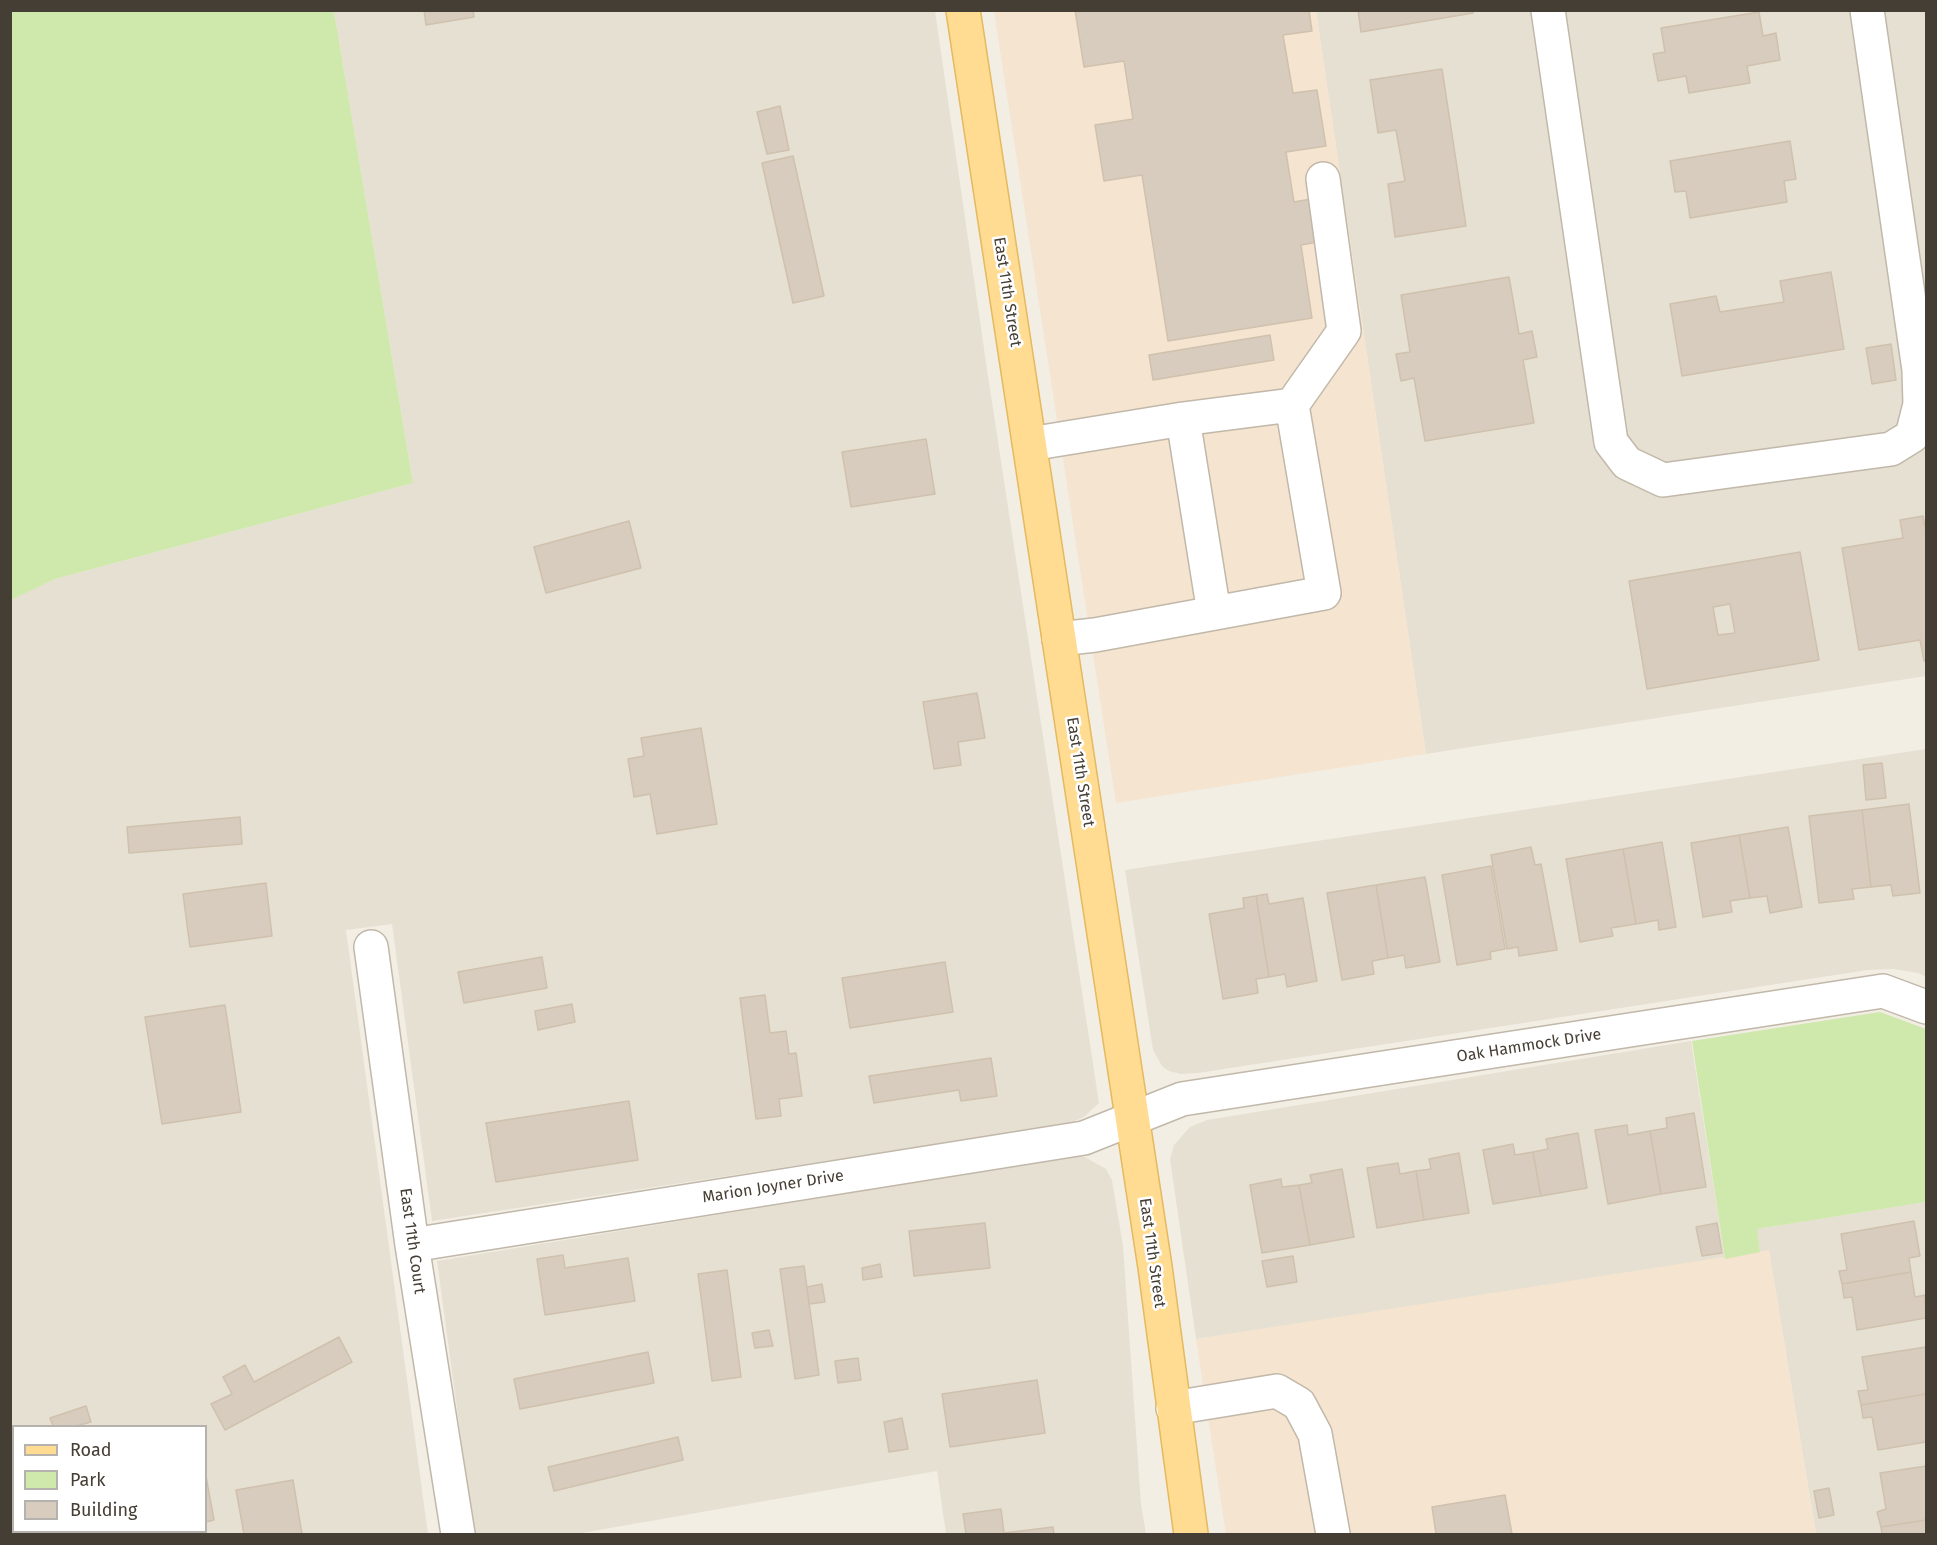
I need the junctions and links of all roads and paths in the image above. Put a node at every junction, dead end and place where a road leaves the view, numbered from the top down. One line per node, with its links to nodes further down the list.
1 (963, 10): 7 (main road, East 11th Street)
2 (1548, 10): 3 (street)
3 (1867, 10)
4 (1323, 178): 5 (street)
5 (1292, 405): 6 (street); 8 (street)
6 (1183, 419): 7 (street); 8 (street)
7 (1030, 444): 9 (main road, East 11th Street)
8 (1214, 613): 9 (street)
9 (1059, 639): 12 (main road, East 11th Street)
10 (371, 947): 13 (street, East 11th Court)
11 (1926, 1007): 12 (street, Oak Hammock Drive)
12 (1132, 1118): 13 (street, Marion Joyner Drive); 14 (main road, East 11th Street)
13 (412, 1245): 15 (street, East 11th Court)
14 (1173, 1408): 16 (main road, East 11th Street); 17 (street)
15 (458, 1534)
16 (1191, 1534)
17 (1333, 1534)

